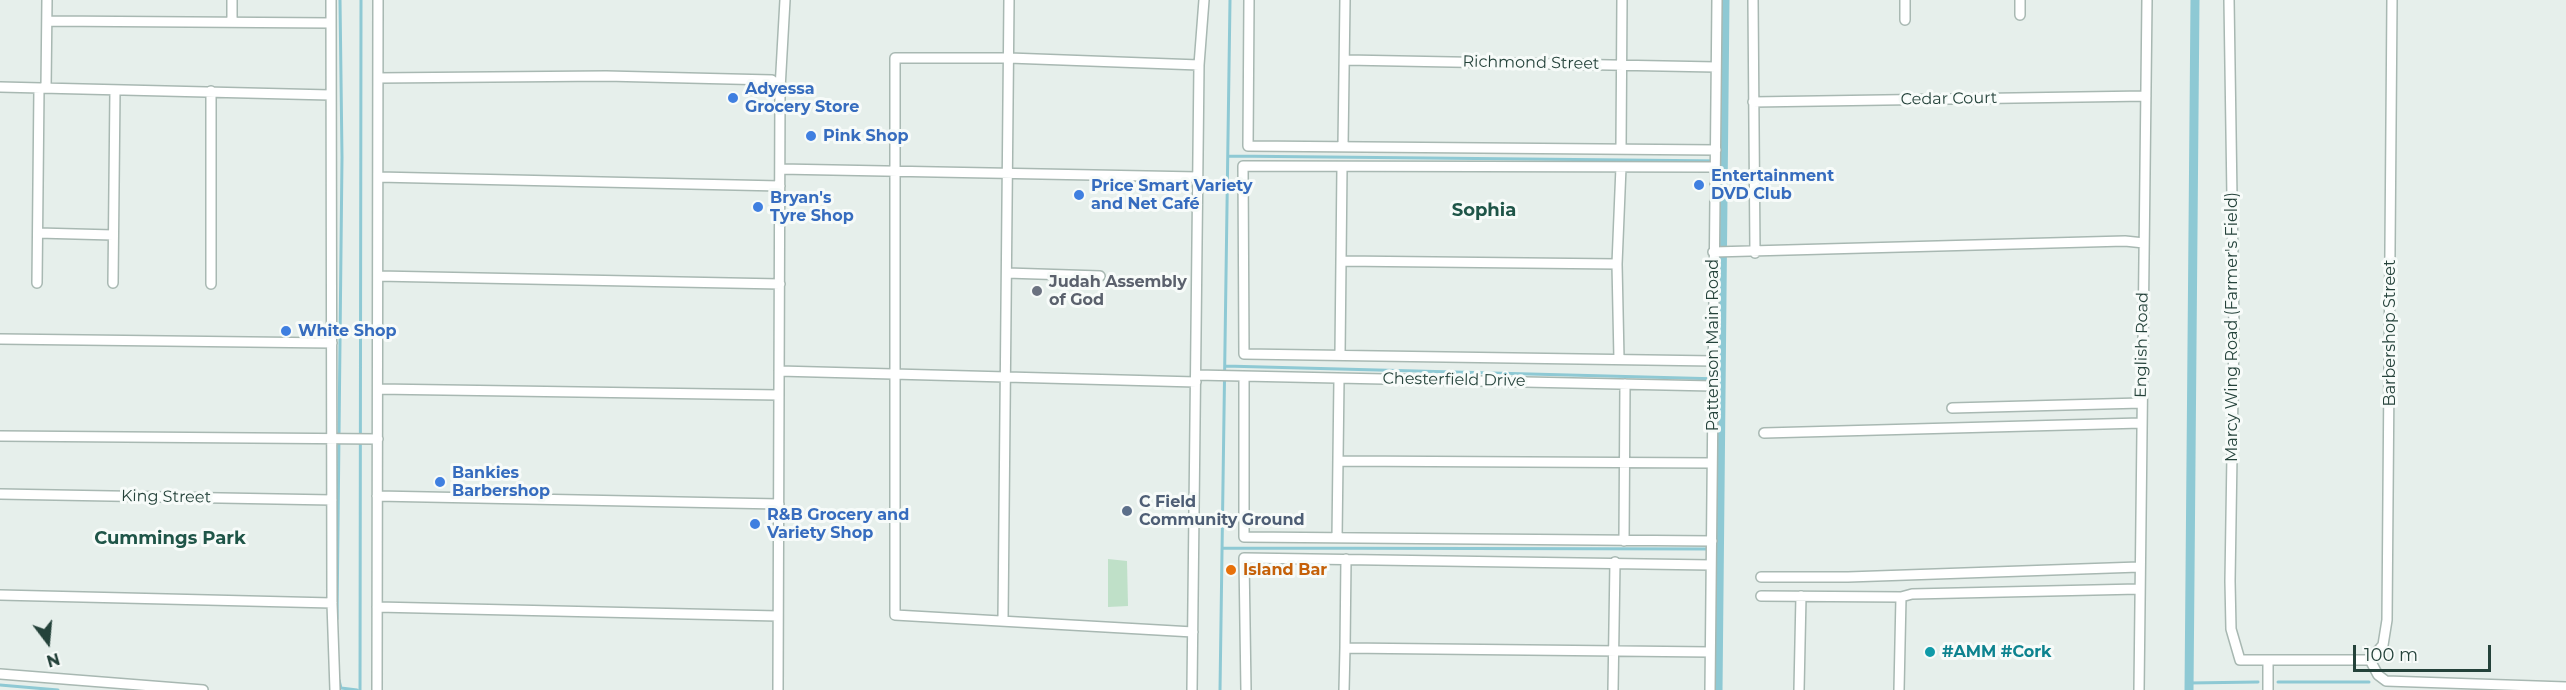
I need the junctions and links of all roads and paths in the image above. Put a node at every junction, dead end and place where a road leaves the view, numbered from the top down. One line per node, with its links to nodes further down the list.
1 (47, 0): 21 (street)
2 (232, 0): 19 (street)
3 (331, 0): 22 (street)
4 (378, 0): 28 (street)
5 (785, 0): 31 (street)
6 (1009, 0): 23 (street)
7 (1204, 0): 25 (street)
8 (1249, 0): 37 (street)
9 (1345, 0): 24 (street)
10 (1622, 0): 26 (street)
11 (1717, 0): 27 (street, Pattenson Main Road)
12 (1754, 0): 36 (street)
13 (1905, 0): 20 (street)
14 (2020, 0): 18 (street)
15 (2147, 0): 35 (street, English Road)
16 (2229, 0): 116 (street, Marcy Wing Road (Farmer's Field))
17 (2392, 0): 115 (street, Barbershop Street)
18 (2020, 15)
19 (232, 20): 21 (street); 22 (street)
20 (1905, 20)
21 (47, 21): 30 (street)
22 (331, 23): 34 (street)
23 (1009, 58): 25 (street); 44 (street); 45 (street)
24 (1346, 60): 26 (street, Richmond Street); 37 (street)
25 (1199, 65): 47 (street)
26 (1621, 65): 27 (street, Richmond Street); 38 (street)
27 (1716, 67): 39 (street, Pattenson Main Road)
28 (378, 78): 31 (street); 46 (street)
29 (0, 87): 30 (street)
30 (42, 88): 32 (street); 49 (street)
31 (780, 89): 43 (street)
32 (115, 90): 33 (street); 50 (street)
33 (211, 91): 34 (street); 61 (street)
34 (330, 95): 64 (street)
35 (2146, 96): 36 (street, Cedar Court); 51 (street, English Road)
36 (1753, 102): 53 (street)
37 (1343, 146): 38 (street)
38 (1621, 148): 39 (street)
39 (1716, 150): 42 (street, Pattenson Main Road)
40 (1342, 167): 41 (street); 54 (street); 65 (street, Chesterfield Drive)
41 (1621, 167): 42 (street); 55 (street)
42 (1715, 167): 52 (street, Pattenson Main Road)
43 (780, 169): 44 (street); 48 (street)
44 (895, 171): 45 (street); 69 (street)
45 (1009, 174): 47 (street); 56 (street)
46 (378, 177): 48 (street); 57 (street)
47 (1198, 177): 72 (street)
48 (780, 186): 62 (street)
49 (38, 233): 50 (street); 59 (street)
50 (113, 235): 60 (street)
51 (2144, 243): 53 (street); 78 (street, English Road)
52 (1717, 252): 53 (street); 67 (street, Pattenson Main Road)
53 (1755, 253)
54 (1342, 261): 55 (street); 65 (street)
55 (1617, 264): 66 (street)
56 (1007, 273): 58 (street); 70 (street)
57 (378, 276): 62 (street); 76 (street)
58 (1100, 276)
59 (37, 283)
60 (113, 283)
61 (211, 284)
62 (780, 284): 68 (street)
63 (0, 339): 64 (street)
64 (332, 343): 85 (street)
65 (1340, 354): 66 (street, Chesterfield Drive)
66 (1619, 359): 67 (street, Chesterfield Drive)
67 (1713, 361): 75 (street, Pattenson Main Road)
68 (779, 370): 69 (street, Chesterfield Drive); 77 (street)
69 (895, 373): 70 (street, Chesterfield Drive); 110 (street)
70 (1004, 375): 72 (street, Chesterfield Drive); 110 (street)
71 (1244, 377): 72 (street, Chesterfield Drive); 73 (street, Chesterfield Drive); 94 (street)
72 (1196, 379): 111 (street)
73 (1339, 379): 74 (street, Chesterfield Drive); 87 (street)
74 (1625, 384): 75 (street, Chesterfield Drive); 88 (street)
75 (1713, 386): 89 (street, Pattenson Main Road)
76 (378, 389): 77 (street); 86 (street)
77 (779, 395): 93 (street)
78 (2141, 403): 80 (street); 81 (street, English Road)
79 (1952, 408): 80 (street)
80 (1963, 408): 82 (street)
81 (2142, 423): 82 (street); 100 (street, English Road)
82 (1964, 428): 83 (street)
83 (1764, 433)
84 (0, 436): 85 (street)
85 (332, 439): 86 (street); 92 (street)
86 (378, 439): 91 (street)
87 (1338, 461): 88 (street); 94 (street)
88 (1624, 463): 89 (street); 95 (street)
89 (1712, 463): 96 (street, Pattenson Main Road)
90 (0, 494): 92 (street, King Street)
91 (377, 496): 93 (street); 108 (street)
92 (332, 500): 107 (street)
93 (779, 504): 109 (street)
94 (1337, 538): 95 (street)
95 (1624, 541): 96 (street)
96 (1712, 543): 99 (street, Pattenson Main Road)
97 (1346, 559): 98 (street); 112 (street); 125 (street)
98 (1615, 562): 99 (street); 113 (street)
99 (1711, 563): 114 (street, Pattenson Main Road)
100 (2139, 567): 101 (street); 102 (street, English Road)
101 (1761, 577)
102 (2139, 589): 106 (street); 131 (street, English Road)
103 (0, 595): 107 (street)
104 (1761, 596): 105 (street)
105 (1801, 596): 106 (street); 129 (street)
106 (1901, 597): 130 (street)
107 (332, 603): 121 (street)
108 (377, 607): 109 (street); 122 (street)
109 (778, 616): 123 (street)
110 (1003, 620): 111 (street)
111 (1193, 632): 124 (street)
112 (1345, 648): 113 (street); 126 (street)
113 (1614, 651): 114 (street); 127 (street)
114 (1710, 652): 128 (street, Pattenson Main Road)
115 (2370, 660): 116 (street); 118 (street)
116 (2268, 662): 132 (street)
117 (0, 674): 120 (street)
118 (2386, 685): 119 (street)
119 (2566, 687)
120 (203, 690)
121 (335, 690)
122 (377, 690)
123 (778, 690)
124 (1192, 690)
125 (1246, 690)
126 (1344, 690)
127 (1613, 690)
128 (1710, 690)
129 (1799, 690)
130 (1899, 690)
131 (2139, 690)
132 (2268, 690)

